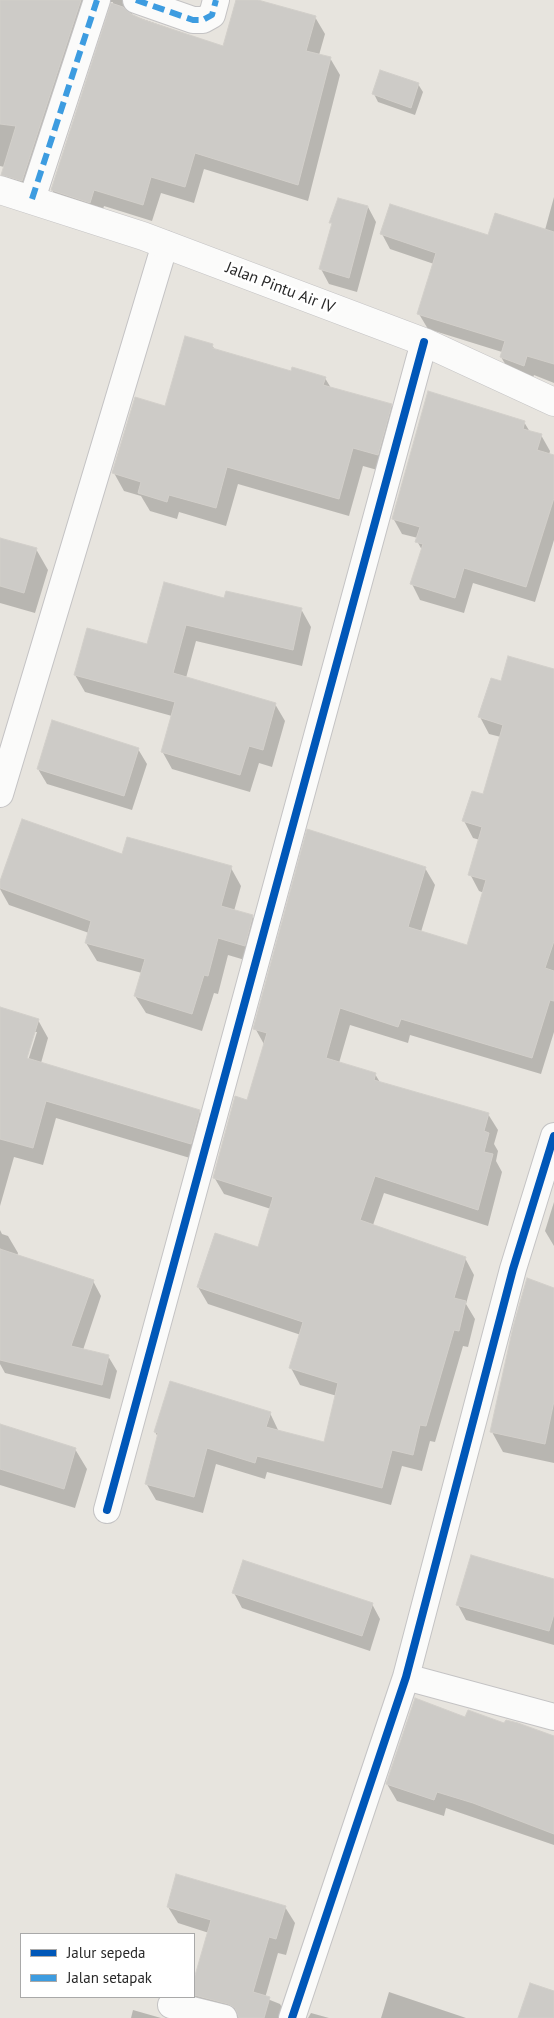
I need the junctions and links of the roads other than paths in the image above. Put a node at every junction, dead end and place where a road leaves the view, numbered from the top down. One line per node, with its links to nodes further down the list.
1 (97, 0): 5 (street)
2 (136, 0): 3 (street)
3 (216, 0)
4 (0, 190): 5 (main road, Jalan Pintu Air IV)
5 (32, 198): 6 (main road, Jalan Pintu Air IV)
6 (165, 244): 7 (main road, Jalan Pintu Air IV); 9 (street)
7 (424, 342): 8 (main road, Jalan Pintu Air IV); 11 (street)
8 (554, 402)
9 (0, 794)
10 (554, 1136): 12 (street)
11 (107, 1510)
12 (406, 1677): 13 (street); 16 (street)
13 (554, 1717)
14 (171, 2005): 15 (street)
15 (224, 2018)
16 (292, 2018)

